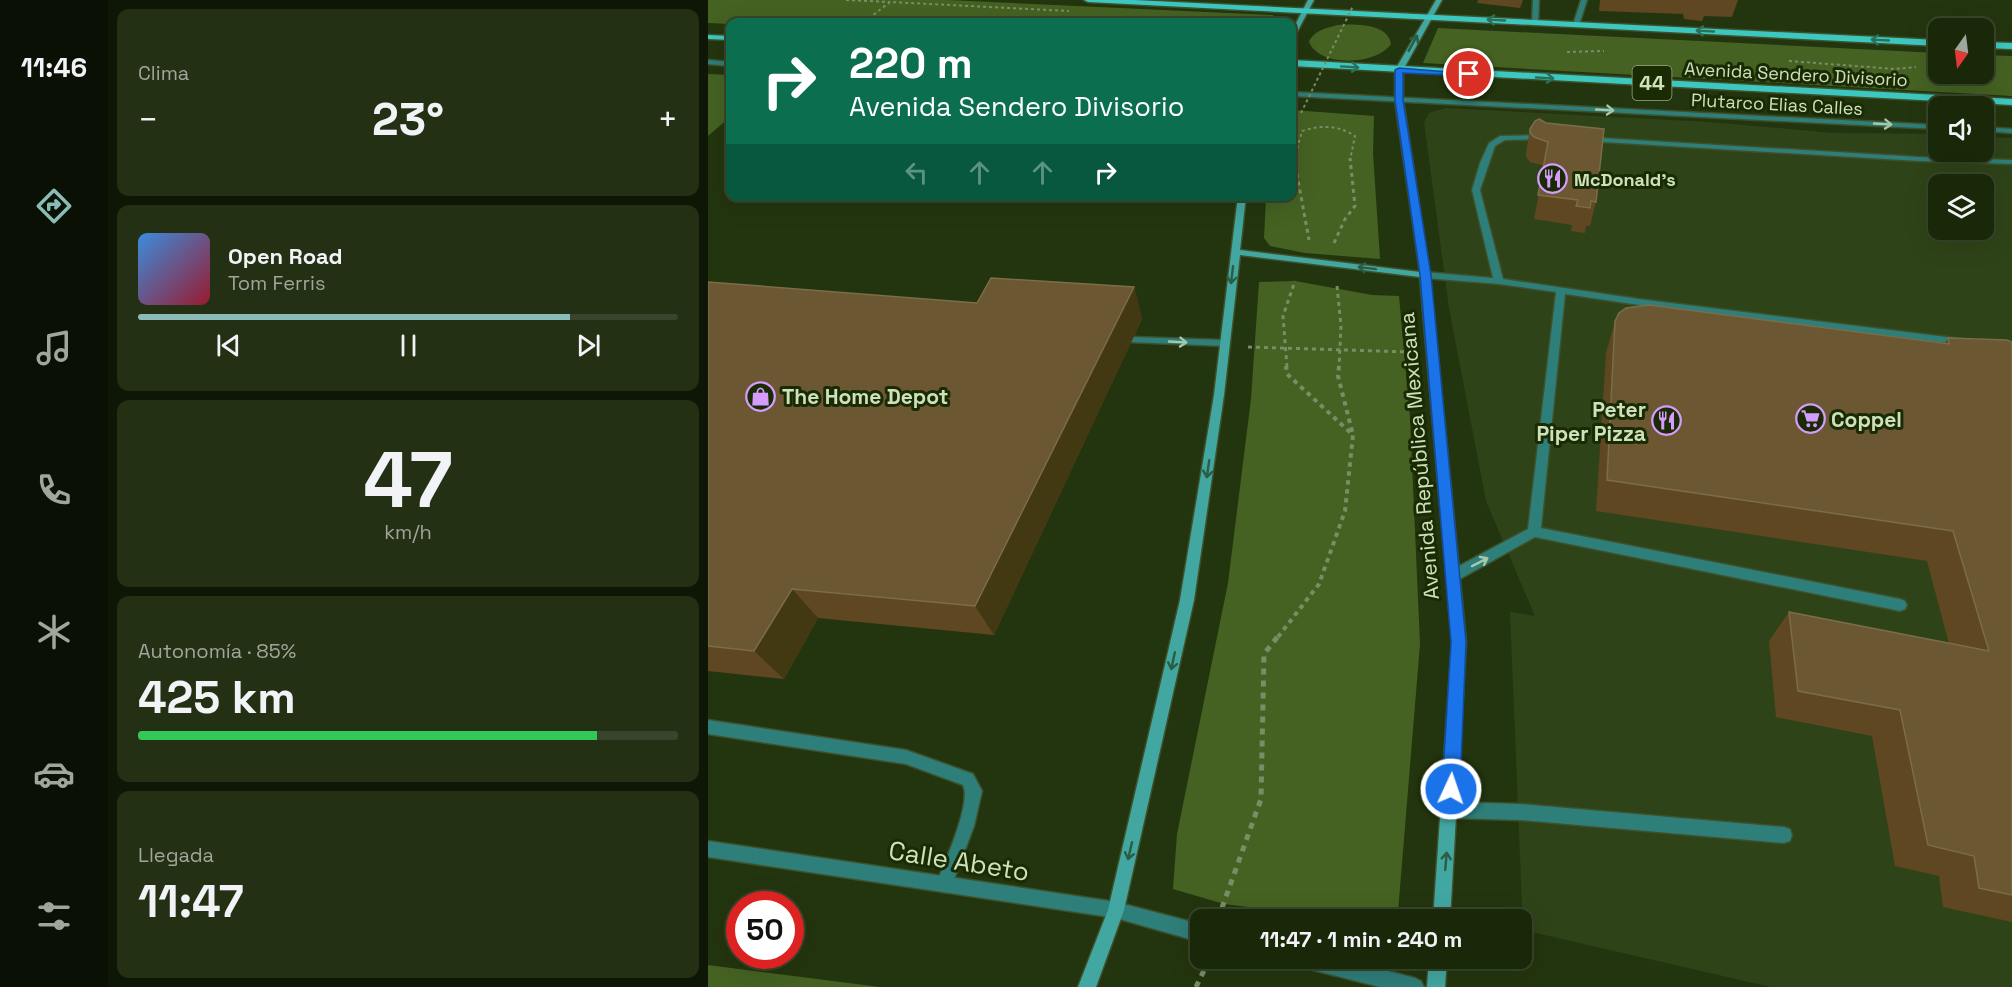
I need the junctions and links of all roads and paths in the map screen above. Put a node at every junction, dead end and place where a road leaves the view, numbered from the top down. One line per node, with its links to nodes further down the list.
1 (846, 0): 8 (path)
2 (1088, 0): 9 (main road)
3 (1236, 0): 9 (main road)
4 (1311, 0): 11 (main road)
5 (1439, 0): 12 (main road, Avenida República Mexicana)
6 (1536, 0): 13 (street)
7 (1584, 0): 14 (street)
8 (890, 2)
9 (1192, 5): 11 (main road)
10 (1353, 6): 28 (path, bridge)
11 (1305, 11): 12 (main road); 15 (main road)
12 (1428, 17): 13 (main road, one-way to 12); 24 (main road, Avenida República Mexicana, one-way to 12)
13 (1535, 23): 14 (main road)
14 (1576, 25): 18 (main road, one-way to 14)
15 (1296, 28)
16 (708, 36): 17 (main road)
17 (726, 38)
18 (1928, 43)
19 (1994, 45): 20 (main road)
20 (2012, 46)
21 (708, 63): 23 (street)
22 (1296, 63): 24 (main road, Avenida Sendero Divisorio / 44, one-way to 24)
23 (726, 64)
24 (1399, 70): 26 (main road, Avenida República Mexicana); 27 (main road, Avenida Sendero Divisorio / 44, one-way to 27)
25 (1296, 94): 26 (street, Plutarco Elias Calles)
26 (1399, 100): 29 (street, Plutarco Elias Calles, one-way to 29); 41 (main road, Avenida República Mexicana)
27 (2012, 102)
28 (1301, 113)
29 (1928, 126)
30 (1994, 129): 31 (street)
31 (2012, 130)
32 (1557, 138): 42 (street)
33 (1579, 139): 35 (street)
34 (1296, 146): 40 (path)
35 (2012, 162)
36 (1296, 180): 39 (path)
37 (1241, 201): 38 (main road)
38 (1235, 252): 39 (main road); 45 (main road, one-way to 45)
39 (1304, 260): 40 (main road); 48 (path)
40 (1337, 264): 41 (main road, one-way to 40); 49 (path)
41 (1425, 275): 42 (street); 53 (main road, Avenida República Mexicana)
42 (1499, 281): 43 (street)
43 (1561, 291): 46 (street); 52 (street)
44 (1132, 339): 45 (street, one-way to 45)
45 (1224, 343): 62 (main road, one-way to 62)
46 (1973, 343)
47 (1245, 347): 48 (path)
48 (1285, 350): 49 (path); 51 (path)
49 (1339, 351): 50 (path); 51 (path)
50 (1418, 352)
51 (1353, 435): 60 (path)
52 (1534, 532): 53 (street, one-way to 52); 54 (street)
53 (1453, 576): 56 (main road, Avenida República Mexicana)
54 (1900, 605)
55 (708, 727): 59 (street)
56 (1450, 810): 57 (street); 61 (main road, Avenida República Mexicana, one-way to 56)
57 (1784, 835)
58 (708, 849): 59 (street, Calle Abeto)
59 (944, 884): 62 (street, Calle Abeto)
60 (1222, 909)
61 (1442, 909)
62 (1116, 910): 63 (street, Calle Abeto); 67 (main road)
63 (1190, 930)
64 (1205, 969): 68 (path)
65 (1344, 969): 69 (street)
66 (1437, 969): 70 (main road)
67 (1087, 987)
68 (1196, 987)
69 (1414, 987)
70 (1436, 987)

